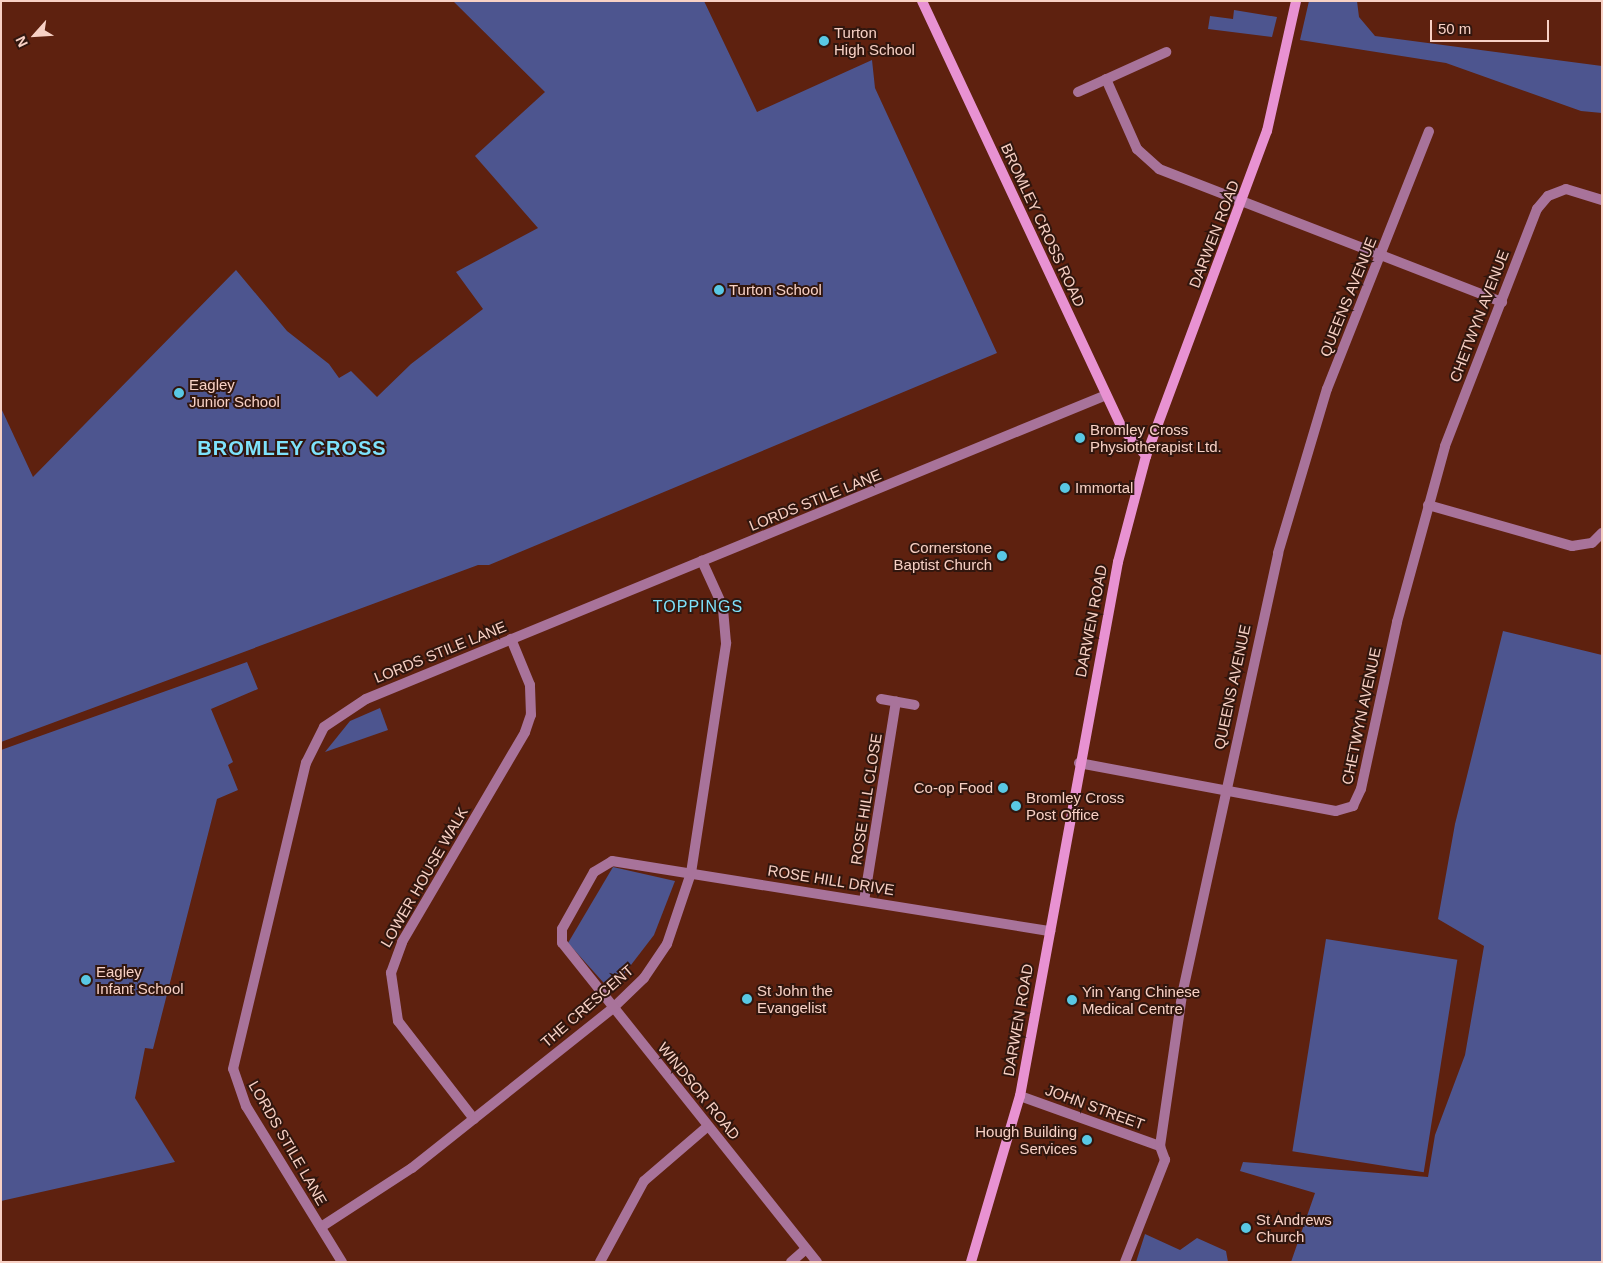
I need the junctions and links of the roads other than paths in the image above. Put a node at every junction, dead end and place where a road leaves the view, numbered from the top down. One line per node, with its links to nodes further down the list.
1 (1296, 1): 8 (main road, DARWEN ROAD)
2 (923, 2): 11 (main road, BROMLEY CROSS ROAD)
3 (1166, 52): 4 (street)
4 (1106, 80): 5 (street); 8 (street)
5 (1078, 92)
6 (1429, 132): 9 (street, QUEENS AVENUE)
7 (1602, 200): 10 (street, CHETWYN AVENUE)
8 (1243, 202): 9 (street); 12 (main road, DARWEN ROAD)
9 (1381, 255): 10 (street); 21 (street, QUEENS AVENUE)
10 (1502, 302): 13 (street, CHETWYN AVENUE)
11 (1106, 395): 12 (main road, BROMLEY CROSS ROAD); 15 (street, LORDS STILE LANE)
12 (1146, 456): 20 (main road, DARWEN ROAD)
13 (1428, 505): 14 (street); 21 (street, CHETWYN AVENUE)
14 (1602, 533)
15 (702, 561): 16 (street, LORDS STILE LANE); 22 (street, THE CRESCENT)
16 (511, 639): 28 (street, LOWER HOUSE WALK); 31 (street, LORDS STILE LANE)
17 (881, 699): 18 (street)
18 (896, 702): 19 (street); 23 (street, ROSE HILL CLOSE)
19 (914, 705)
20 (1079, 763): 21 (street, CHETWYN AVENUE); 24 (main road, DARWEN ROAD)
21 (1226, 792): 30 (street, QUEENS AVENUE)
22 (691, 873): 23 (street, ROSE HILL DRIVE); 25 (street, ROSE HILL DRIVE); 26 (street, THE CRESCENT)
23 (864, 901): 24 (street, ROSE HILL DRIVE)
24 (1050, 930): 27 (main road, DARWEN ROAD)
25 (560, 938): 26 (street, WINDSOR ROAD)
26 (613, 1008): 28 (street, THE CRESCENT); 29 (street, WINDSOR ROAD)
27 (1020, 1096): 30 (street, JOHN STREET); 37 (main road, DARWEN ROAD)
28 (474, 1119): 31 (street, THE CRESCENT)
29 (708, 1126): 32 (street, WINDSOR ROAD); 34 (street)
30 (1160, 1146): 38 (street, QUEENS AVENUE)
31 (321, 1227): 33 (street, LORDS STILE LANE)
32 (806, 1249): 35 (street); 36 (street, WINDSOR ROAD)
33 (342, 1262)
34 (600, 1262)
35 (791, 1262)
36 (817, 1262)
37 (971, 1262)
38 (1125, 1262)

